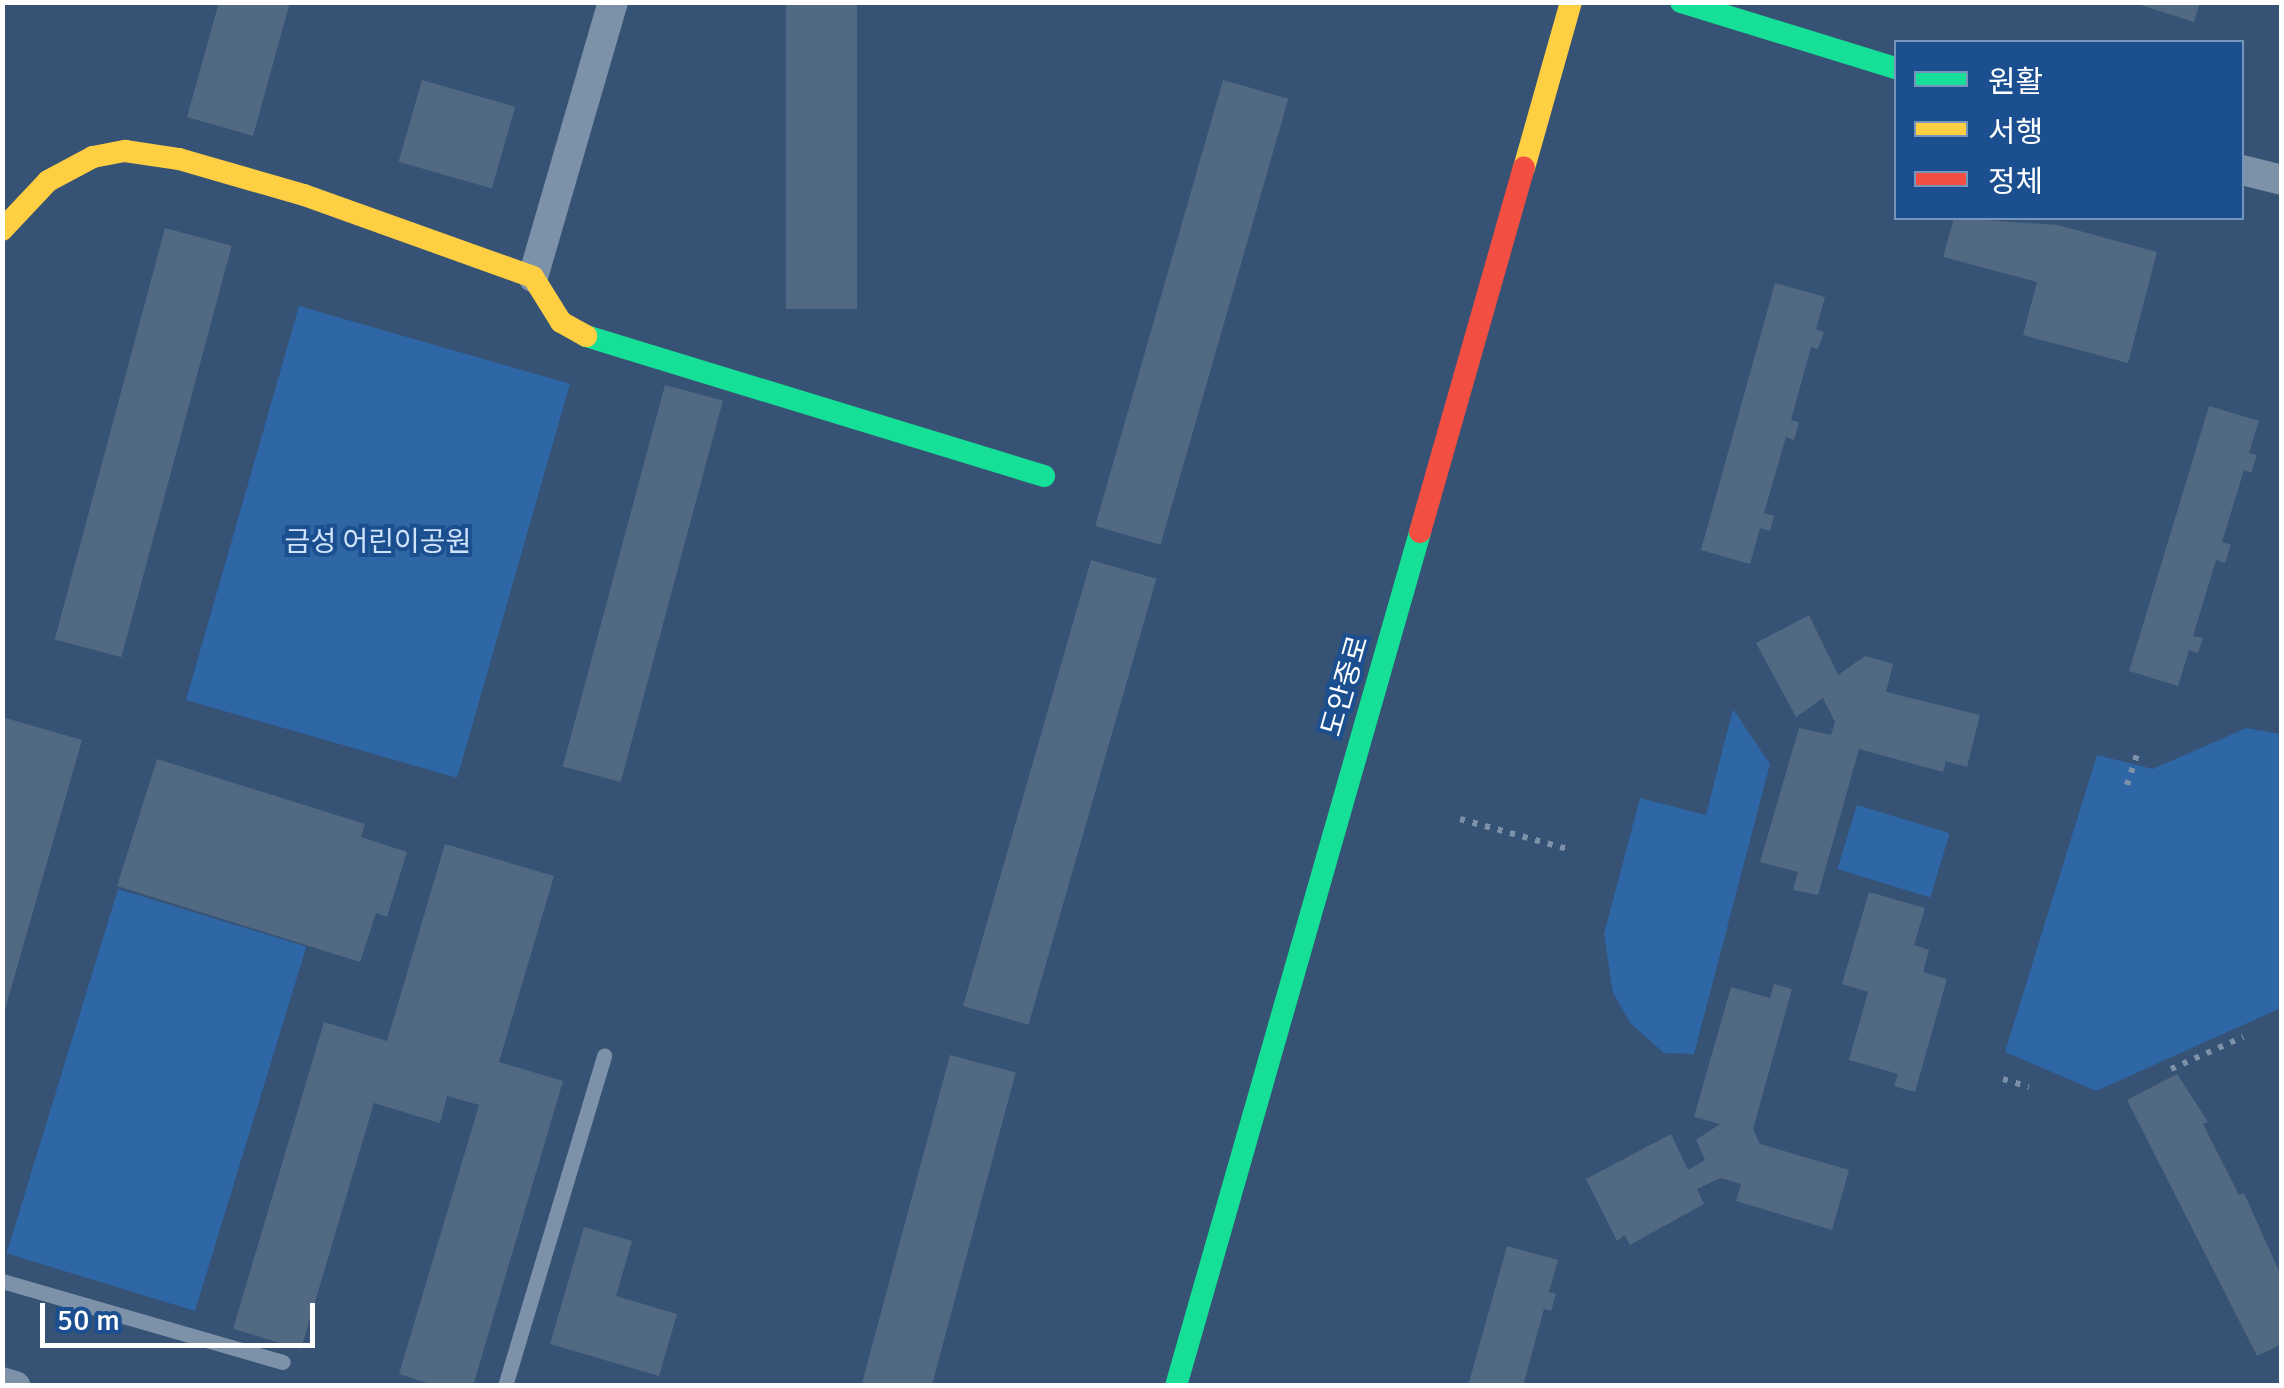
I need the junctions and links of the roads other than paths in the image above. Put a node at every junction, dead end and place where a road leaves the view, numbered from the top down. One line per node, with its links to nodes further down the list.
1 (613, 2): 8 (street)
2 (1571, 2): 16 (street, 도안중로)
3 (1681, 2): 4 (street)
4 (1894, 67)
5 (2244, 170): 6 (street)
6 (2282, 180)
7 (2, 230): 8 (street)
8 (533, 277): 9 (street)
9 (1044, 476)
10 (604, 1056): 15 (lane)
11 (2, 1281): 12 (lane)
12 (283, 1362)
13 (2, 1382): 14 (street)
14 (15, 1386)
15 (505, 1386)
16 (1176, 1386)

